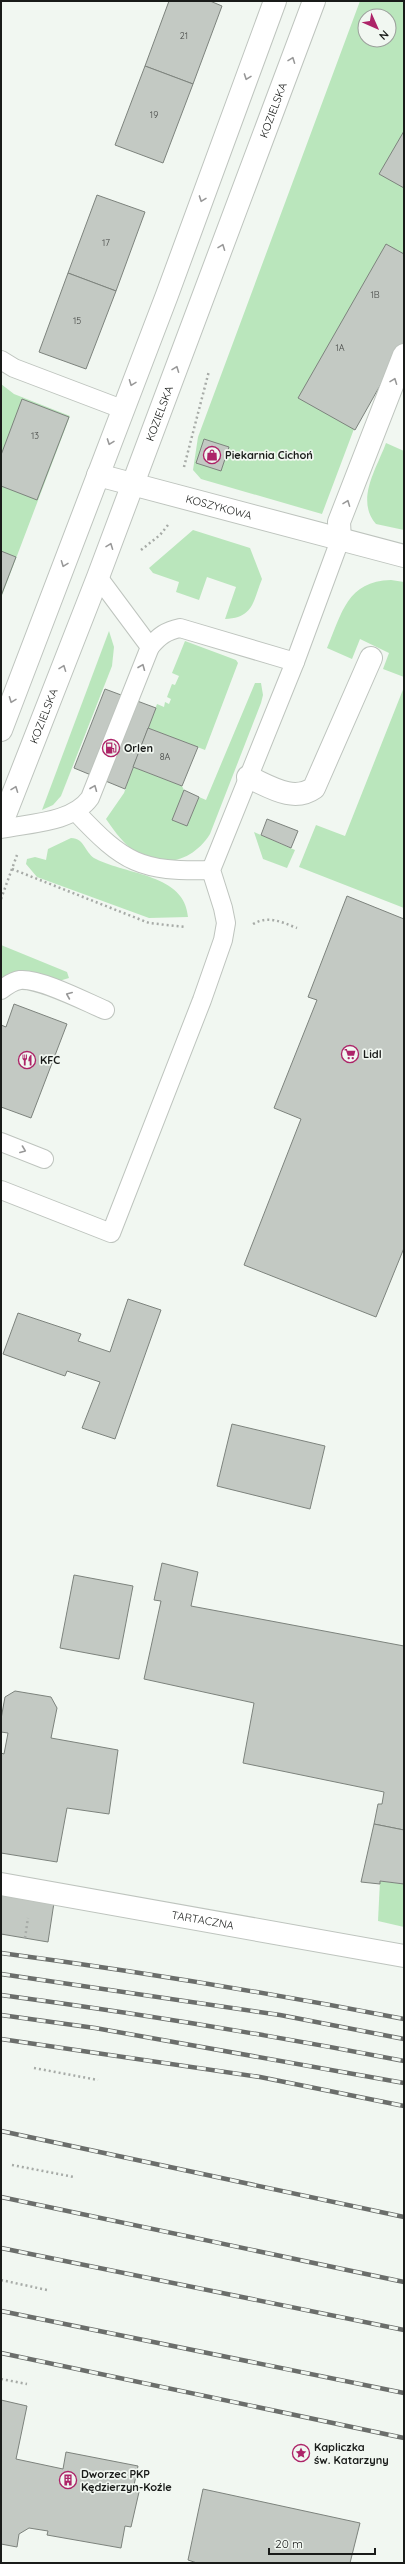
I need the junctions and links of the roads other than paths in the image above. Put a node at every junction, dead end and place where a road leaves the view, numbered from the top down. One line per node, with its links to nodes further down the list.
1 (275, 1): 5 (main road, one-way to 5)
2 (314, 1): 7 (main road, KOZIELSKA, one-way to 2)
3 (404, 355): 8 (main road, one-way to 3)
4 (1, 360): 5 (lane)
5 (122, 409): 6 (main road, one-way to 6)
6 (98, 475): 7 (main road, KOSZYKOWA); 14 (main road, one-way to 14)
7 (133, 484): 8 (main road, KOSZYKOWA); 10 (main road, KOZIELSKA, one-way to 7)
8 (340, 540): 9 (main road, KOSZYKOWA); 13 (lane)
9 (404, 556)
10 (98, 577): 11 (lane); 17 (main road, KOZIELSKA, one-way to 10)
11 (150, 647): 13 (lane); 16 (lane, one-way to 11)
12 (371, 658): 15 (main road)
13 (295, 662): 15 (lane)
14 (1, 730)
15 (248, 777): 19 (lane)
16 (76, 812): 18 (lane); 19 (lane)
17 (1, 825)
18 (1, 829)
19 (210, 870): 24 (lane)
20 (1, 990): 21 (lane, one-way to 20)
21 (105, 1010)
22 (1, 1142): 23 (lane, one-way to 23)
23 (44, 1159)
24 (1, 1190)
25 (1, 1884): 26 (main road, TARTACZNA)
26 (404, 1956)

